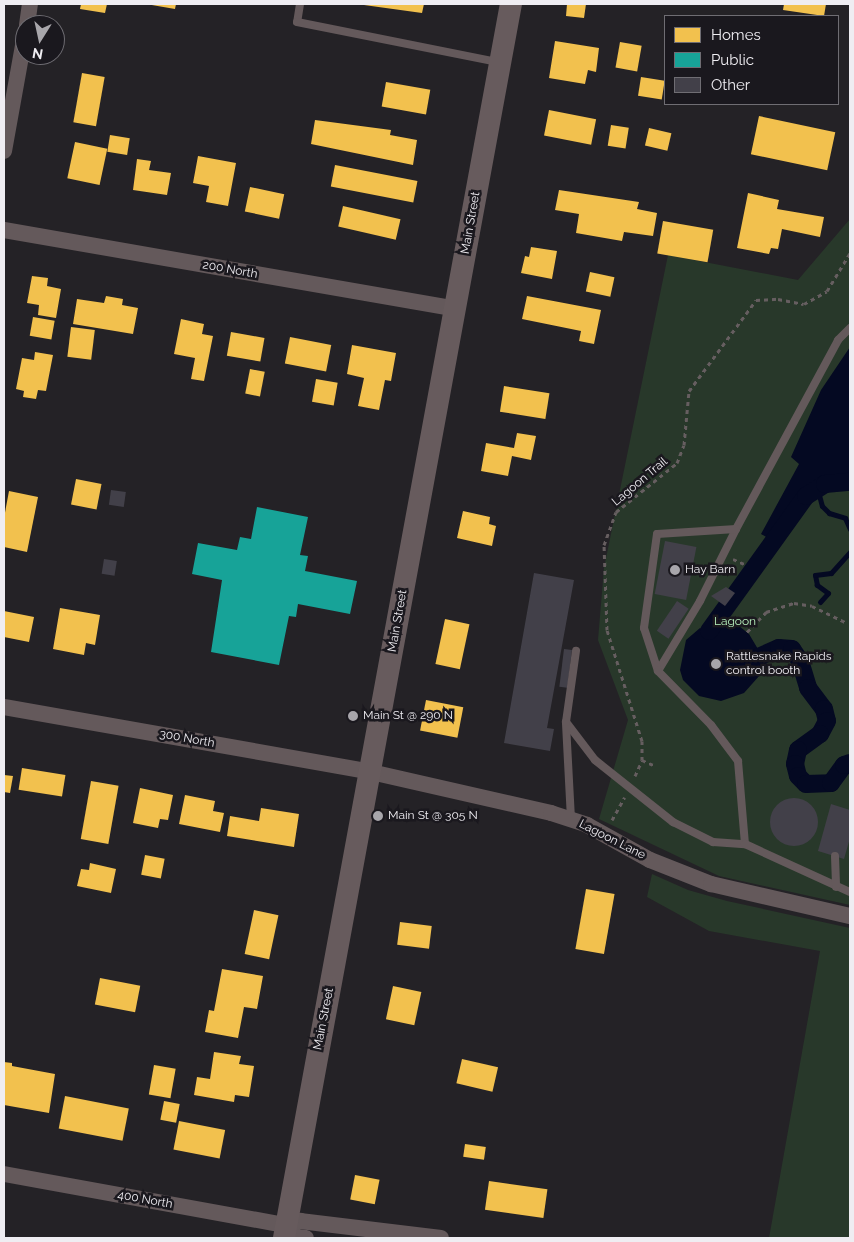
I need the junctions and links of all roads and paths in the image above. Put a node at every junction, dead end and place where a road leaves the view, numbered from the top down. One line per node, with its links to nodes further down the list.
1 (300, 4): 3 (lane)
2 (511, 4): 3 (main road, Main Street)
3 (501, 62): 8 (main road, Main Street)
4 (19, 65): 5 (street)
5 (4, 151)
6 (4, 230): 8 (street, 200 North)
7 (850, 253): 17 (path, Lagoon Trail)
8 (455, 309): 19 (main road, Main Street)
9 (850, 328): 10 (lane)
10 (736, 529): 14 (lane); 14 (lane)
11 (845, 622): 12 (path)
12 (747, 632)
13 (576, 651): 16 (lane)
14 (658, 671): 24 (lane)
15 (4, 707): 19 (street, 300 North)
16 (566, 722): 22 (lane); 24 (lane)
17 (642, 760): 18 (path); 20 (path, Lagoon Trail)
18 (653, 766)
19 (371, 772): 22 (street, Lagoon Lane); 30 (main road, Main Street)
20 (633, 782)
21 (625, 796): 23 (path)
22 (571, 819): 23 (street, Lagoon Lane)
23 (605, 834): 28 (street, Lagoon Lane)
24 (745, 844): 26 (lane)
25 (835, 856): 26 (lane)
26 (836, 886): 27 (lane)
27 (850, 892)
28 (850, 916)
29 (4, 1174): 30 (street, 400 North)
30 (285, 1232): 31 (street, 400 North); 32 (street, 400 North)
31 (357, 1233): 33 (street, 400 North)
32 (306, 1238)
33 (441, 1238)

